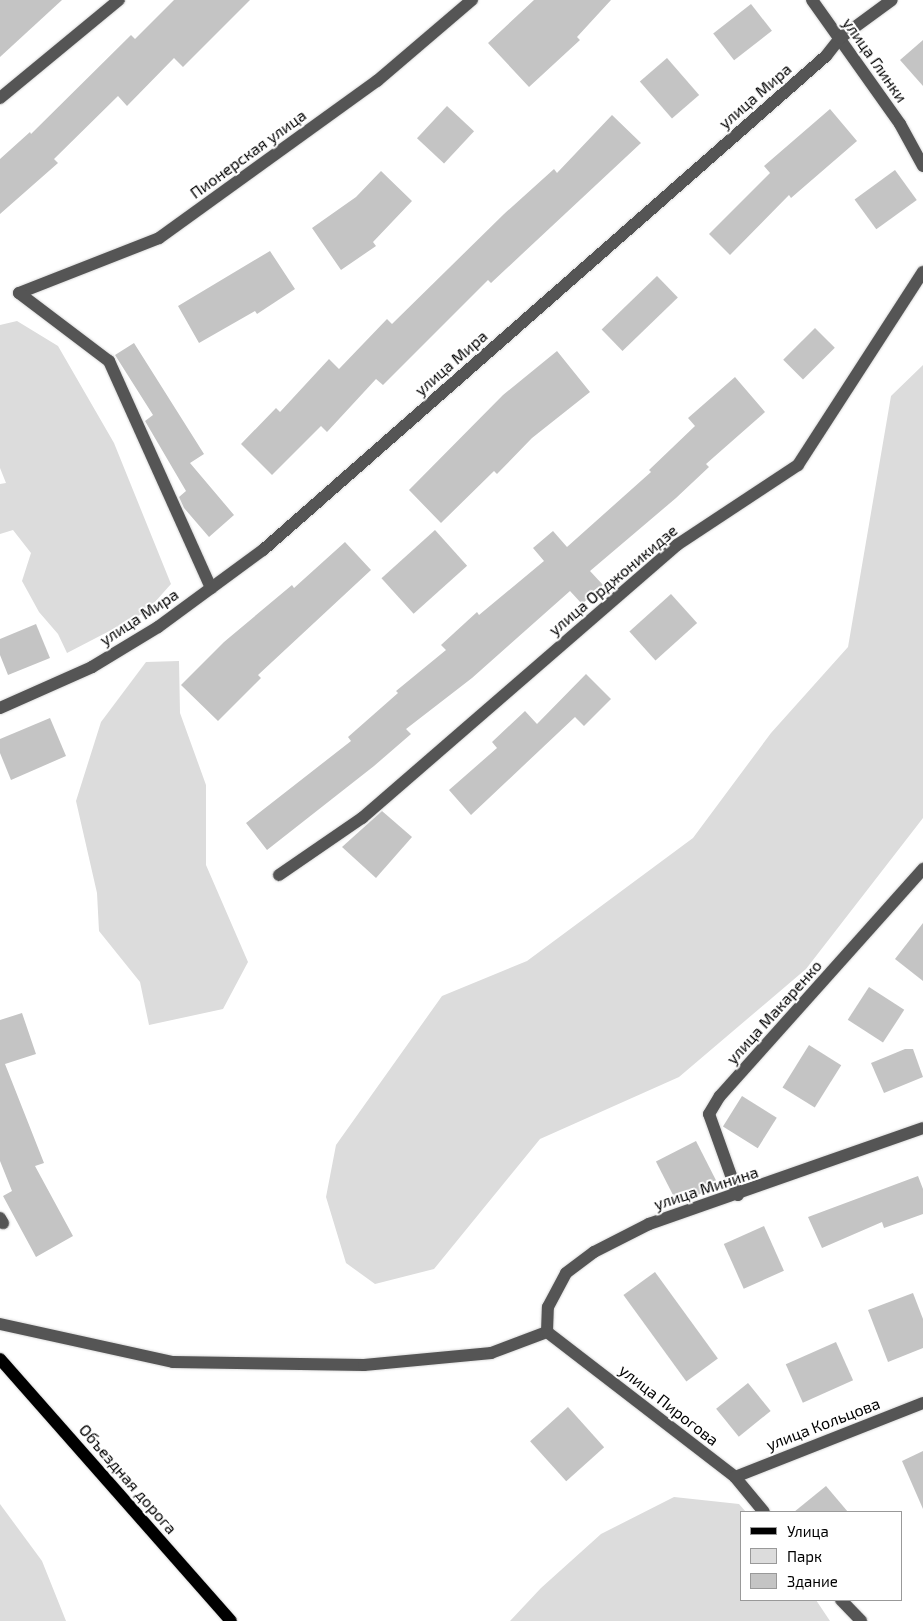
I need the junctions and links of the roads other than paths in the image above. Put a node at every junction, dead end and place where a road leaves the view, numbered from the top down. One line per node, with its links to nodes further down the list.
1 (118, 0): 6 (street)
2 (472, 0): 9 (street, Пионерская улица)
3 (812, 0): 5 (street, улица Глинки)
4 (892, 0): 5 (street, улица Мира)
5 (840, 38): 7 (street, улица Глинки); 9 (street, улица Мира)
6 (0, 98)
7 (923, 166)
8 (923, 272): 12 (street, улица Орджоникидзе)
9 (210, 588): 10 (street, улица Мира)
10 (0, 708)
11 (923, 869): 14 (street, улица Макаренко)
12 (279, 875)
13 (923, 1128): 14 (street, улица Минина)
14 (738, 1195): 16 (street, улица Минина)
15 (0, 1324): 16 (street)
16 (548, 1332): 19 (street, улица Пирогова)
17 (0, 1359): 22 (main road, Объездная дорога)
18 (923, 1403): 19 (street, улица Кольцова)
19 (735, 1476): 20 (street, улица Пирогова)
20 (763, 1511)
21 (842, 1601): 23 (street)
22 (231, 1621)
23 (861, 1621)

